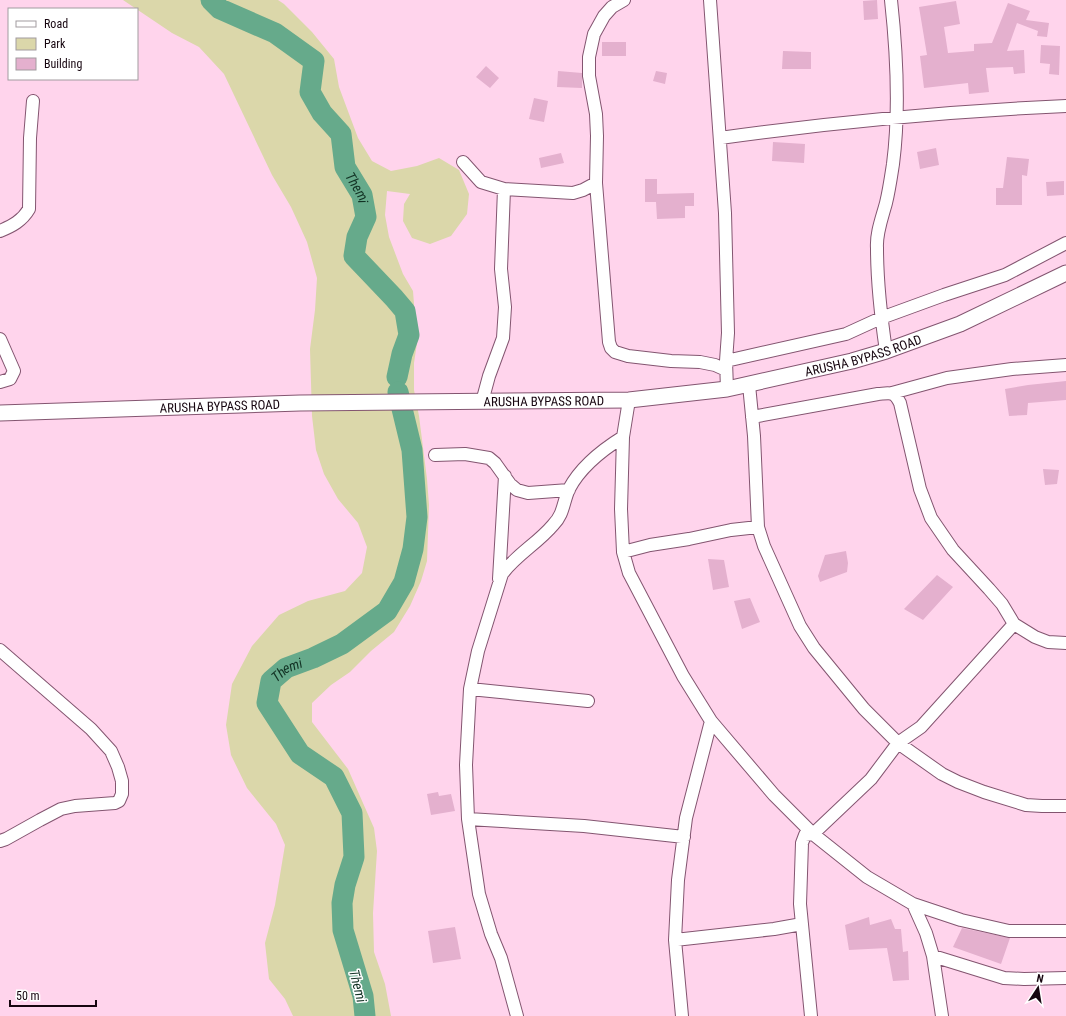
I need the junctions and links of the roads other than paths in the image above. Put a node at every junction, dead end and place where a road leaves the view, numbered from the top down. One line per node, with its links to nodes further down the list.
1 (624, 0): 9 (street)
2 (710, 0): 7 (street)
3 (891, 0): 6 (street)
4 (33, 101): 11 (street)
5 (1066, 106): 6 (street)
6 (897, 117): 7 (street); 14 (street)
7 (720, 138): 18 (street)
8 (463, 162): 10 (street)
9 (596, 183): 10 (street); 18 (street)
10 (504, 189): 24 (street)
11 (0, 232)
12 (1066, 243): 14 (street)
13 (1066, 273): 16 (main road, ARUSHA BYPASS ROAD)
14 (881, 318): 16 (street); 18 (street)
15 (0, 340): 19 (street)
16 (886, 351): 20 (main road, ARUSHA BYPASS ROAD)
17 (1066, 365): 22 (street)
18 (726, 366): 21 (street)
19 (0, 382)
20 (749, 384): 21 (main road, ARUSHA BYPASS ROAD); 26 (street)
21 (727, 389): 23 (main road, ARUSHA BYPASS ROAD)
22 (892, 393): 26 (street); 34 (street)
23 (629, 400): 24 (main road, ARUSHA BYPASS ROAD); 27 (street)
24 (482, 402): 25 (main road, ARUSHA BYPASS ROAD)
25 (0, 413)
26 (752, 417): 31 (street)
27 (623, 437): 30 (street); 32 (street)
28 (435, 455): 29 (street)
29 (505, 476): 30 (street); 33 (street)
30 (569, 490): 33 (street)
31 (758, 527): 32 (street); 40 (street)
32 (623, 552): 39 (street)
33 (499, 586): 37 (street)
34 (1014, 624): 35 (street); 40 (street)
35 (1066, 643)
36 (0, 650): 45 (street)
37 (470, 689): 38 (street); 42 (street)
38 (588, 701)
39 (711, 721): 43 (street); 44 (street)
40 (898, 743): 41 (street); 43 (street)
41 (1066, 806)
42 (468, 819): 44 (street); 52 (street)
43 (813, 834): 46 (street); 47 (street)
44 (684, 837): 49 (street)
45 (0, 841)
46 (913, 904): 48 (street); 50 (street)
47 (802, 924): 49 (street); 54 (street)
48 (1066, 931)
49 (675, 940): 53 (street)
50 (933, 956): 51 (street); 55 (street)
51 (1066, 978)
52 (517, 1016)
53 (682, 1016)
54 (811, 1016)
55 (942, 1016)

